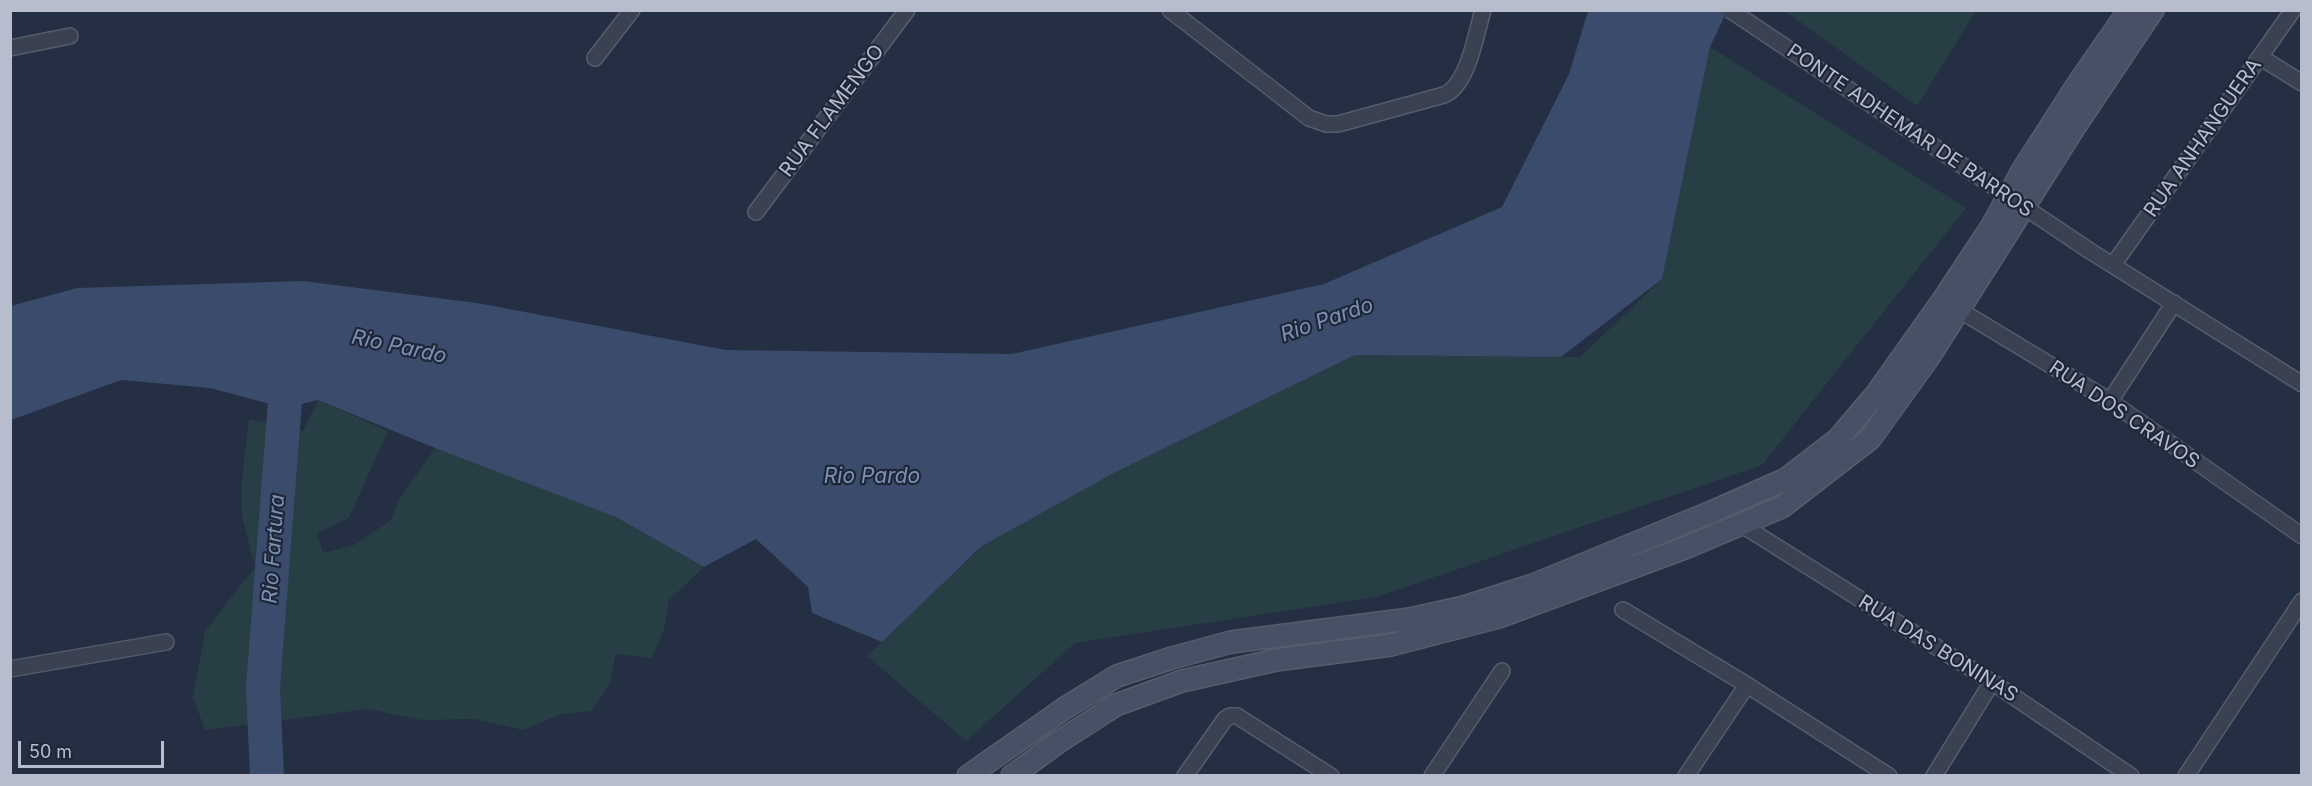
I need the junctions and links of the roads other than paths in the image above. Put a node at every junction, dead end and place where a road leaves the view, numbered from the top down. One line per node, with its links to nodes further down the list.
1 (632, 10): 12 (street)
2 (907, 10): 14 (street, RUA FLAMENGO)
3 (1170, 10): 4 (street)
4 (1483, 10)
5 (1730, 10): 15 (street, PONTE ADHEMAR DE BARROS, bridge)
6 (2129, 10): 17 (main road)
7 (2153, 10): 17 (main road)
8 (2293, 10): 11 (street, RUA ANHANGUERA)
9 (70, 36): 10 (street)
10 (10, 48)
11 (2260, 57): 13 (street); 15 (street, RUA ANHANGUERA)
12 (595, 58)
13 (2301, 83)
14 (756, 212)
15 (2114, 266): 16 (street, PONTE ADHEMAR DE BARROS)
16 (2174, 303): 18 (street, PONTE ADHEMAR DE BARROS); 19 (street)
17 (1951, 305): 19 (street, RUA DOS CRAVOS); 20 (main road); 30 (main road)
18 (2301, 384)
19 (2110, 401): 21 (street, RUA DOS CRAVOS)
20 (1742, 525): 28 (street, RUA DAS BONINAS); 31 (main road)
21 (2301, 536)
22 (2301, 601): 24 (street)
23 (1623, 610): 29 (street)
24 (2296, 623): 39 (street)
25 (166, 642): 26 (street)
26 (10, 669)
27 (1502, 671): 34 (street)
28 (1992, 682): 37 (street); 38 (street, RUA DAS BONINAS)
29 (1747, 684): 35 (street); 36 (street)
30 (968, 776)
31 (1012, 776)
32 (1185, 776): 33 (street)
33 (1331, 776)
34 (1432, 776)
35 (1686, 776)
36 (1889, 776)
37 (1934, 776)
38 (2131, 776)
39 (2187, 776)

